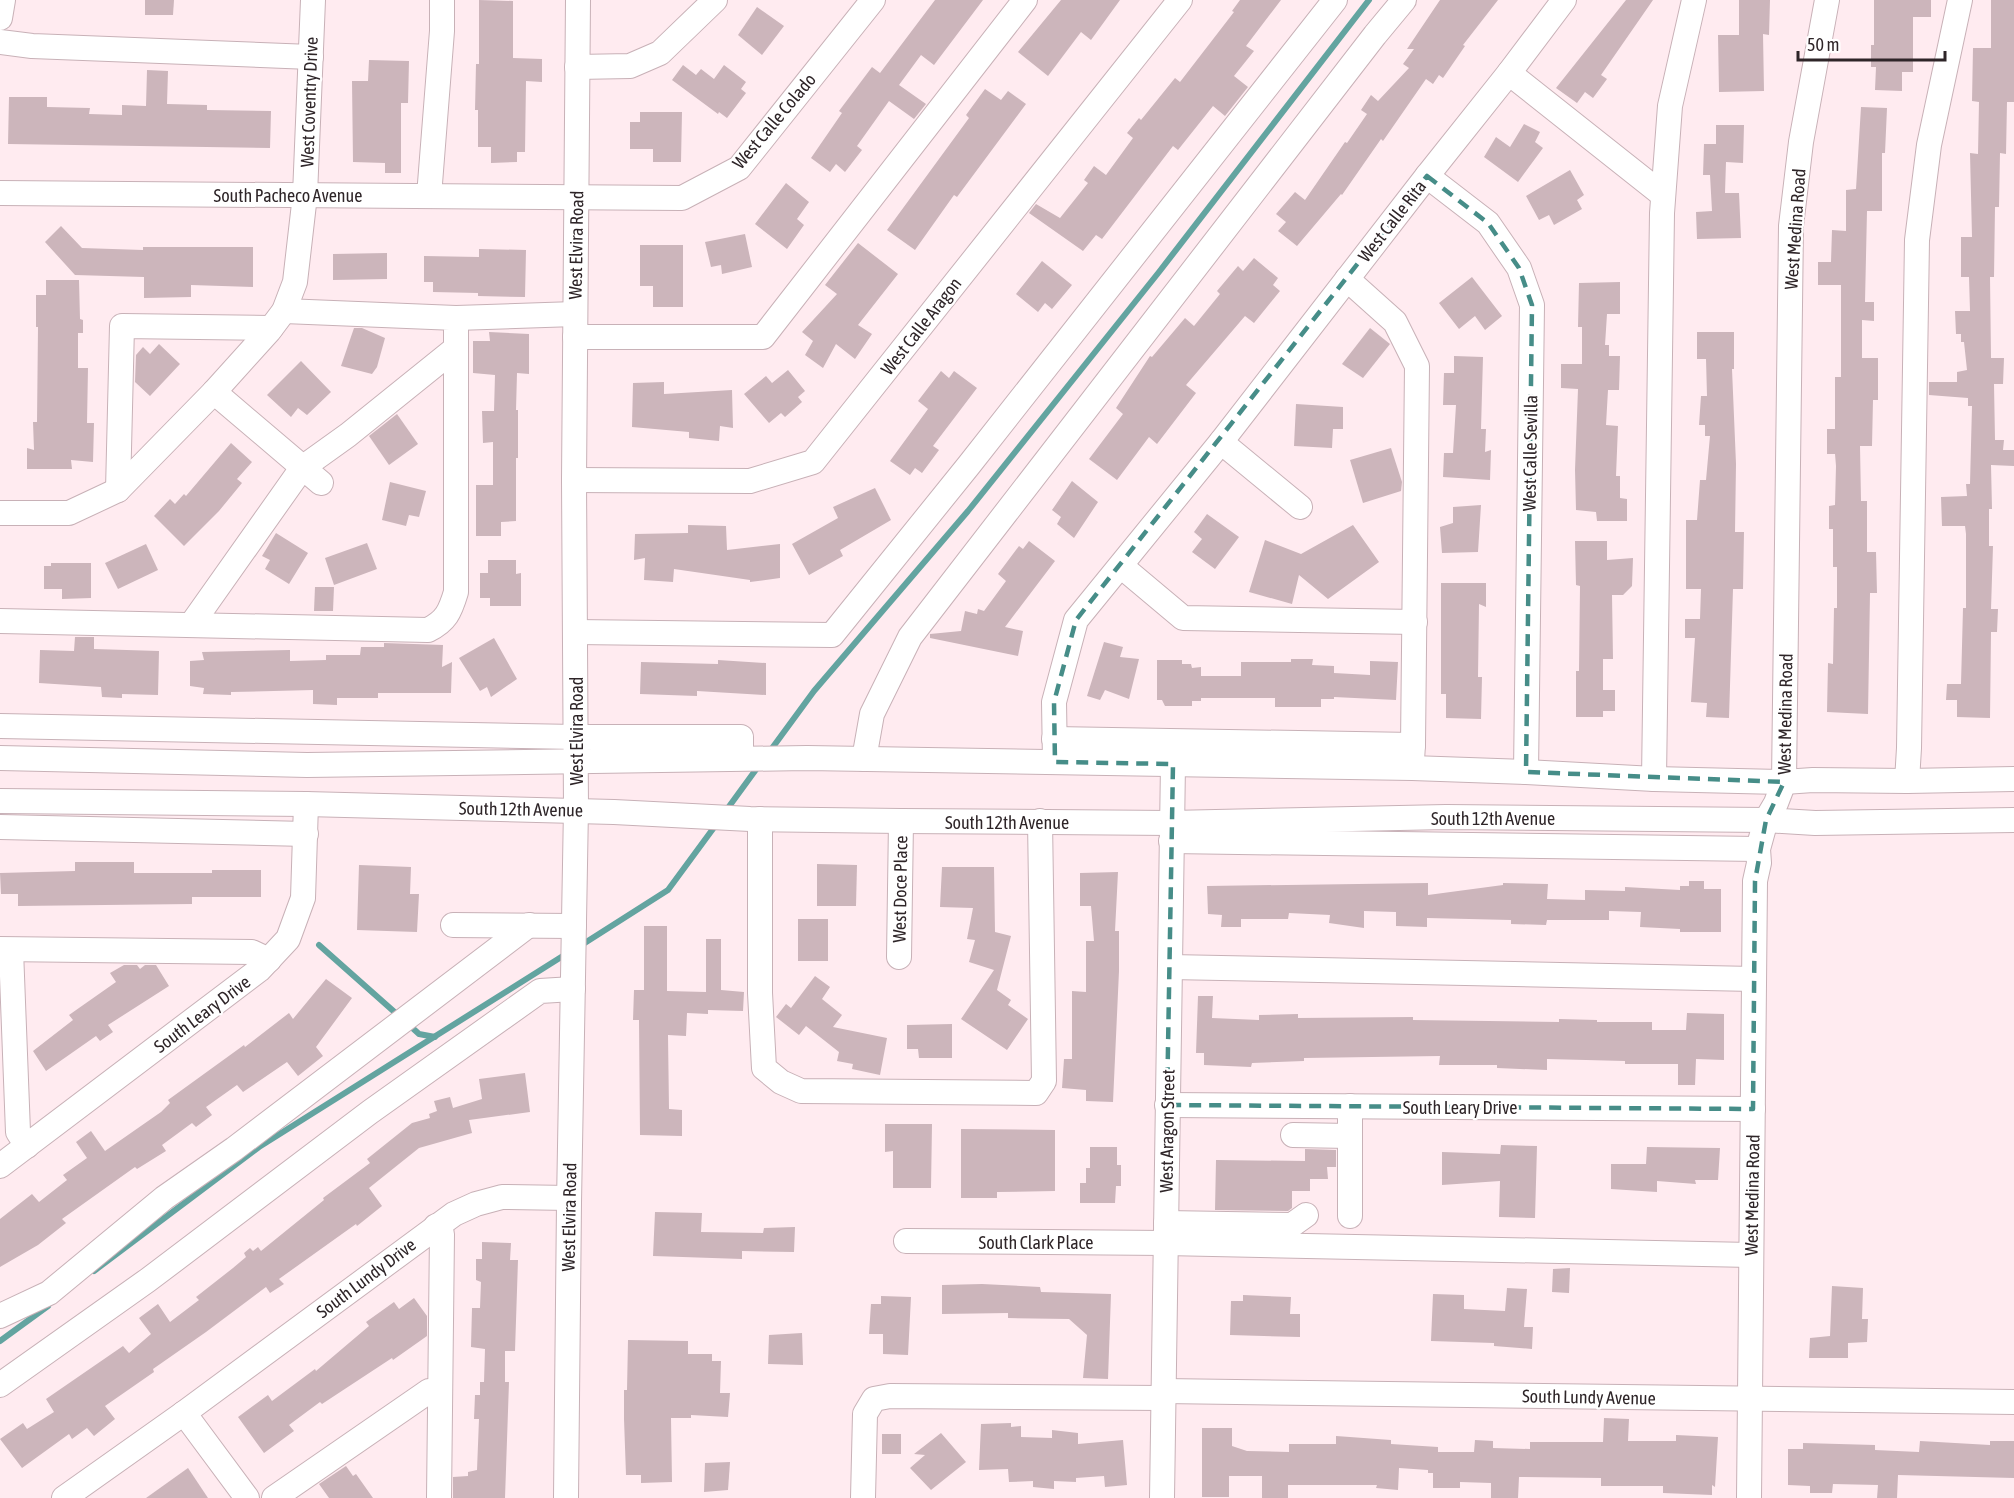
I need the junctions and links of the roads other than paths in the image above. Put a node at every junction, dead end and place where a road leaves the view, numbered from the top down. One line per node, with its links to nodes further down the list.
1 (3, 0): 15 (street)
2 (314, 0): 17 (street, West Coventry Drive)
3 (442, 0): 24 (street)
4 (578, 0): 18 (street, West Elvira Road)
5 (715, 0): 18 (street)
6 (873, 0): 25 (street, West Calle Colado)
7 (1025, 0): 29 (street)
8 (1180, 0): 34 (street, West Calle Aragon)
9 (1335, 0): 43 (street)
10 (1404, 0): 49 (street)
11 (1564, 0): 19 (street, West Calle Rita)
12 (1694, 0): 23 (street)
13 (1827, 0): 55 (street, West Medina Road)
14 (1960, 0): 54 (street)
15 (0, 18)
16 (0, 42): 17 (street)
17 (311, 57): 22 (street, West Coventry Drive)
18 (577, 67): 25 (street, West Elvira Road)
19 (1509, 74): 20 (street, West Calle Rita); 23 (street)
20 (1427, 176): 26 (street, West Calle Rita); 51 (street, West Calle Sevilla)
21 (0, 193): 22 (street, South Pacheco Avenue)
22 (305, 195): 24 (street, South Pacheco Avenue); 28 (street, West Coventry Drive)
23 (1663, 195): 52 (street)
24 (429, 196): 25 (street, South Pacheco Avenue)
25 (576, 198): 29 (street, West Elvira Road)
26 (1347, 279): 32 (street, West Calle Rita); 41 (street)
27 (456, 318): 28 (street); 29 (street); 30 (street)
28 (278, 320): 31 (street, West Coventry Drive); 36 (street)
29 (575, 326): 34 (street, West Elvira Road)
30 (456, 348): 33 (street); 42 (street)
31 (214, 392): 33 (street); 36 (street, West Coventry Drive)
32 (1221, 442): 37 (street); 39 (street, West Calle Rita)
33 (302, 468): 35 (street); 42 (street)
34 (574, 480): 43 (street, West Elvira Road)
35 (321, 483)
36 (118, 490): 38 (street, West Coventry Drive)
37 (1300, 507)
38 (0, 513)
39 (1121, 566): 41 (street); 46 (street, West Calle Rita)
40 (0, 621): 42 (street)
41 (1415, 622): 47 (street)
42 (190, 625)
43 (575, 632): 45 (street, West Elvira Road)
44 (0, 726): 45 (street)
45 (576, 749): 48 (street); 49 (street); 58 (street, West Elvira Road)
46 (1054, 750): 47 (street); 49 (street); 50 (street)
47 (1412, 757): 50 (street); 51 (street)
48 (0, 758)
49 (864, 759)
50 (1173, 764): 65 (street, West Aragon Street)
51 (1526, 772): 52 (street)
52 (1654, 779): 55 (street)
53 (2014, 779): 54 (street)
54 (1907, 781): 55 (street)
55 (1784, 782): 60 (street, West Medina Road)
56 (0, 801): 57 (street, South 12th Avenue)
57 (306, 804): 58 (street, South 12th Avenue); 66 (street, South Leary Drive)
58 (576, 811): 59 (street, South 12th Avenue); 70 (street, West Elvira Road)
59 (755, 819): 62 (street, South 12th Avenue); 63 (street)
60 (1766, 820): 61 (street, South 12th Avenue); 65 (street, South 12th Avenue); 67 (street, West Medina Road)
61 (2014, 820)
62 (901, 821): 63 (street, South 12th Avenue); 72 (street, West Doce Place)
63 (1040, 821): 65 (street, South 12th Avenue)
64 (0, 827): 66 (street)
65 (1171, 832): 67 (street, South 12th Avenue); 74 (street, West Aragon Street)
66 (306, 834): 73 (street, South Leary Drive)
67 (1758, 849): 75 (street, West Medina Road)
68 (453, 925): 69 (street)
69 (529, 925): 70 (street); 91 (street)
70 (574, 929): 76 (street, West Elvira Road)
71 (6, 949): 73 (street); 82 (street)
72 (899, 957)
73 (269, 960): 82 (street, South Leary Drive)
74 (1170, 967): 75 (street); 77 (street, West Aragon Street)
75 (1754, 979): 79 (street, West Medina Road)
76 (573, 989): 84 (street, West Elvira Road); 92 (street)
77 (1167, 1105): 78 (street, South Leary Drive); 88 (street, West Aragon Street)
78 (1350, 1106): 79 (street, South Leary Drive); 81 (street)
79 (1753, 1109): 90 (street, West Medina Road)
80 (1293, 1135): 81 (street)
81 (1350, 1136): 86 (street)
82 (27, 1146): 83 (street, South Leary Drive)
83 (0, 1166)
84 (569, 1198): 87 (street, South Lundy Drive); 102 (street, West Elvira Road)
85 (1306, 1215): 88 (street)
86 (1350, 1216)
87 (436, 1226): 93 (street); 97 (street, South Lundy Drive)
88 (1166, 1233): 89 (street, South Clark Place); 90 (street); 94 (street, West Aragon Street)
89 (906, 1241)
90 (1751, 1255): 95 (street, West Medina Road)
91 (0, 1316)
92 (0, 1385)
93 (440, 1394): 100 (street); 101 (street)
94 (1163, 1395): 95 (street, South Lundy Avenue); 103 (street, South Lundy Avenue); 104 (street, West Aragon Street)
95 (1750, 1399): 96 (street, South Lundy Avenue); 105 (street, West Medina Road)
96 (2014, 1402)
97 (184, 1413): 98 (street, South Lundy Drive); 99 (street)
98 (64, 1498)
99 (247, 1498)
100 (274, 1498)
101 (439, 1498)
102 (566, 1498)
103 (863, 1498)
104 (1162, 1498)
105 (1749, 1498)

